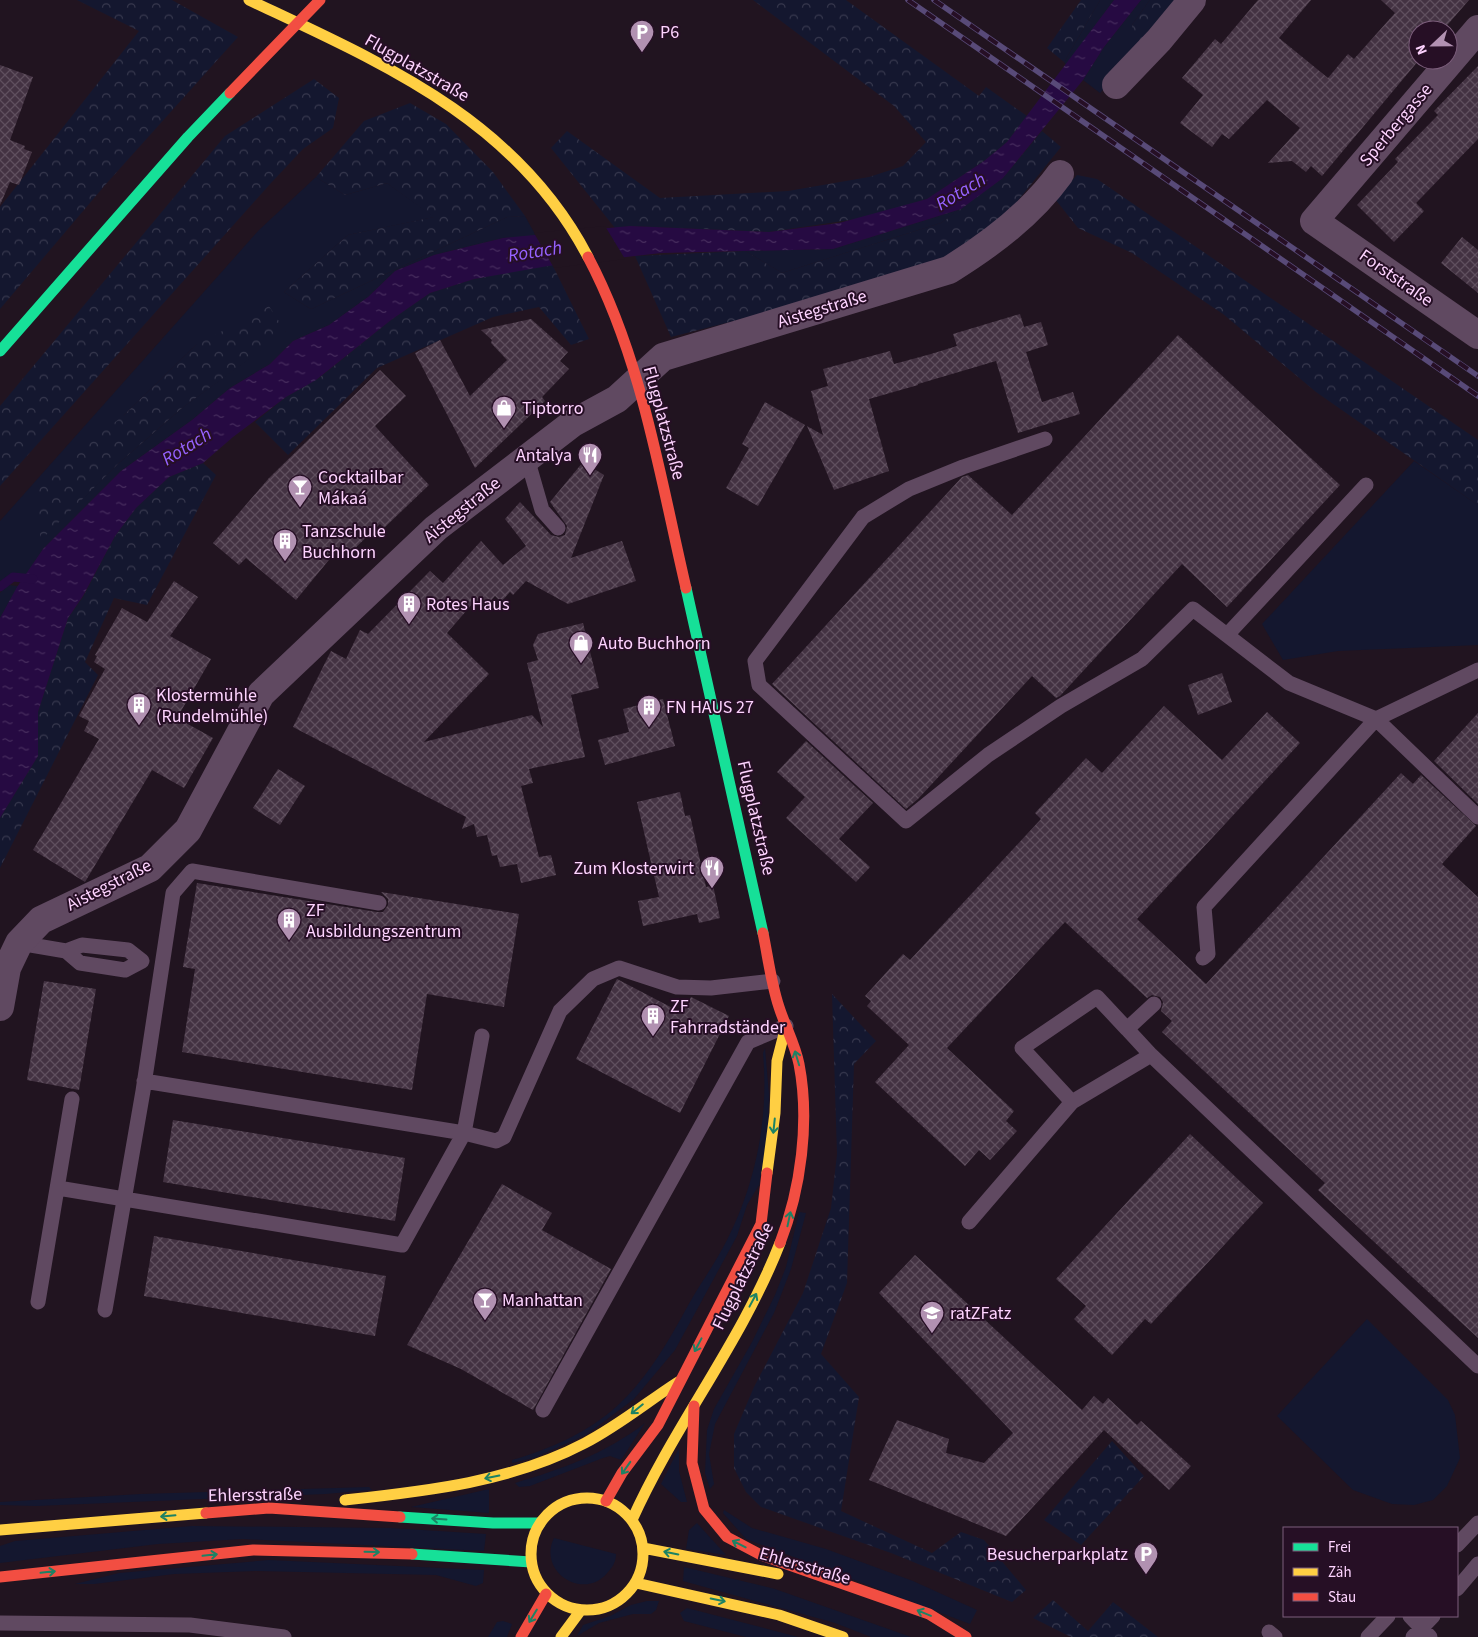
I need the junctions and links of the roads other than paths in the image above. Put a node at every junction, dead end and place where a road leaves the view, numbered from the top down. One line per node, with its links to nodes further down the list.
1 (250, 0): 10 (street, Flugplatzstraße)
2 (320, 0): 9 (street)
3 (1192, 0): 5 (street)
4 (1478, 29): 7 (street, Sperbergasse)
5 (1116, 85)
6 (1060, 174): 10 (street, Aistegstraße)
7 (1314, 220): 8 (street, Forststraße)
8 (1478, 335)
9 (0, 351)
10 (636, 382): 12 (street, Aistegstraße); 23 (street, Flugplatzstraße)
11 (1045, 440): 15 (lane)
12 (526, 458): 14 (lane); 20 (street, Aistegstraße)
13 (1366, 485): 15 (lane)
14 (558, 528)
15 (1227, 635): 17 (lane)
16 (1478, 670): 17 (lane)
17 (1376, 719): 18 (lane); 21 (lane)
18 (1478, 817)
19 (380, 903): 22 (lane)
20 (19, 943): 22 (lane); 25 (street, Aistegstraße)
21 (1203, 958)
22 (161, 964): 30 (lane)
23 (774, 981): 26 (street, Flugplatzstraße); 33 (lane)
24 (1154, 1004): 27 (lane)
25 (0, 1007)
26 (786, 1026): 40 (street, Flugplatzstraße, one-way to 40); 41 (street, Flugplatzstraße, one-way to 26); 42 (lane)
27 (1128, 1029): 29 (lane); 32 (lane)
28 (482, 1036): 33 (lane)
29 (1151, 1055): 32 (lane); 39 (lane)
30 (144, 1081): 33 (lane); 35 (lane)
31 (72, 1099): 34 (lane)
32 (1072, 1102): 36 (lane)
33 (464, 1133): 35 (lane)
34 (58, 1188): 35 (lane); 37 (lane)
35 (125, 1200): 38 (lane)
36 (969, 1222)
37 (38, 1302)
38 (105, 1310)
39 (1478, 1366)
40 (678, 1382): 43 (street, Flugplatzstraße, one-way to 43); 44 (street, one-way to 44)
41 (694, 1403): 45 (street, Flugplatzstraße); 70 (street, one-way to 41)
42 (543, 1410)
43 (606, 1501): 45 (street); 46 (street)
44 (269, 1508): 46 (street, Ehlersstraße, one-way to 44); 48 (street, Ehlersstraße, one-way to 48)
45 (632, 1520): 50 (street)
46 (540, 1523): 51 (street)
47 (1478, 1523): 49 (lane)
48 (0, 1530)
49 (1458, 1544)
50 (643, 1548): 54 (street); 58 (street, Ehlersstraße, one-way to 50)
51 (531, 1562): 53 (street, one-way to 51); 56 (street)
52 (1478, 1564): 55 (lane)
53 (0, 1577)
54 (636, 1582): 57 (street); 68 (street, one-way to 68)
55 (1458, 1588)
56 (546, 1594): 57 (street); 66 (street, one-way to 66)
57 (581, 1610): 67 (street)
58 (896, 1615)
59 (1387, 1617): 71 (lane)
60 (1411, 1617): 64 (lane)
61 (1432, 1617): 64 (lane)
62 (0, 1623): 65 (lane)
63 (932, 1630): 69 (street)
64 (1422, 1634)
65 (284, 1637)
66 (521, 1637)
67 (561, 1637)
68 (843, 1637)
69 (951, 1637)
70 (966, 1637)
71 (1368, 1637)

